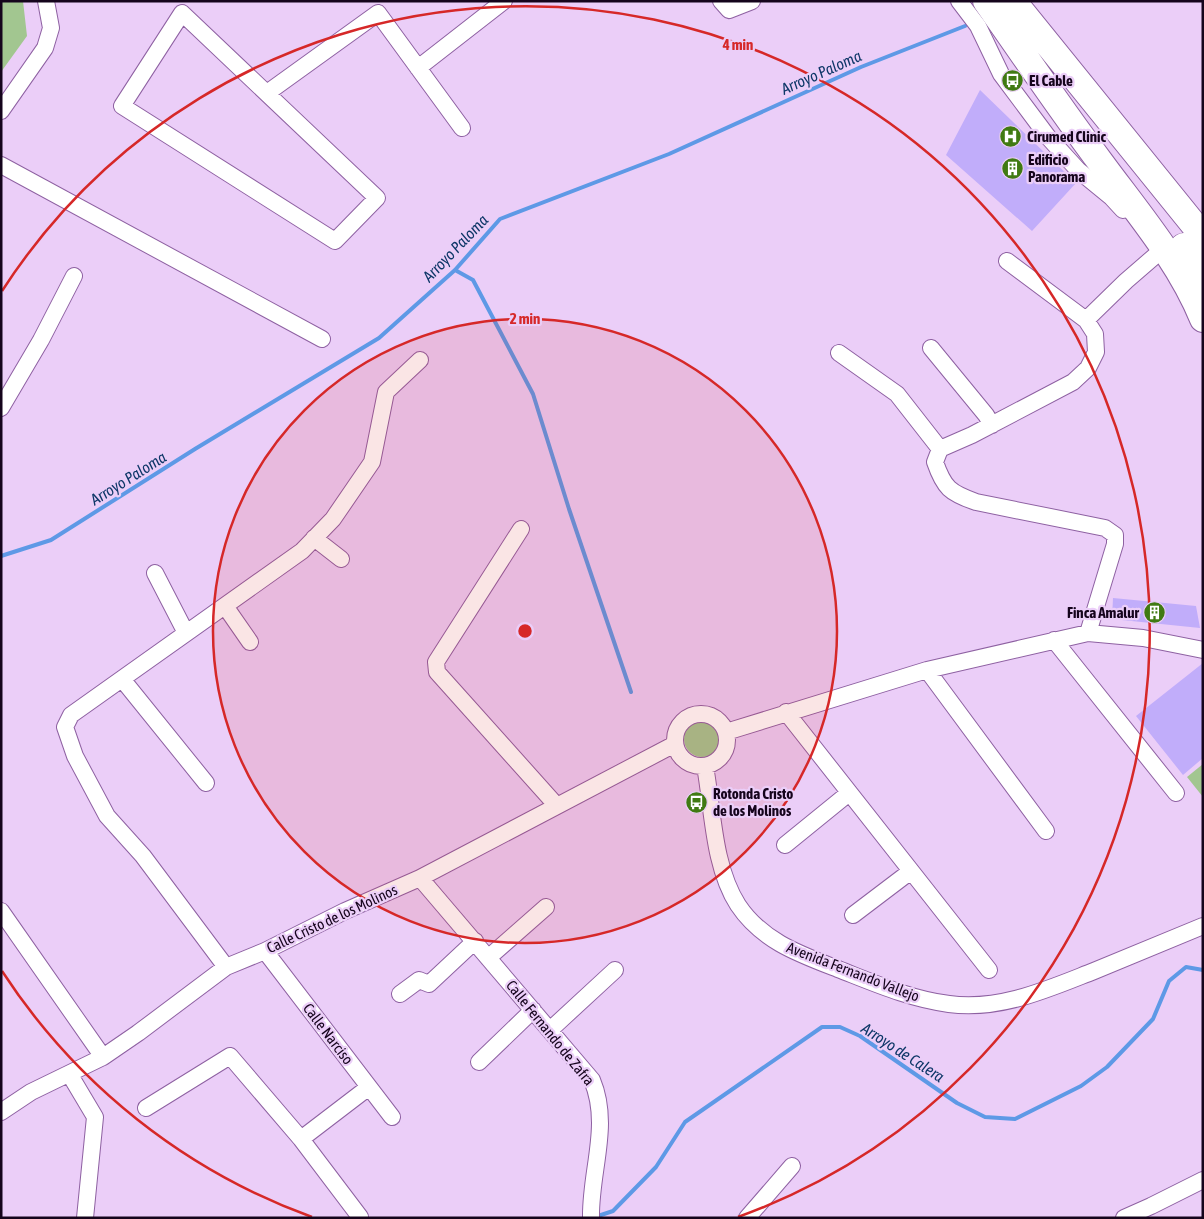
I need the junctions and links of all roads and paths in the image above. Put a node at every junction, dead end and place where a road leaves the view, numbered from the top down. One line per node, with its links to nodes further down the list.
1 (46, 1): 11 (street)
2 (504, 1): 9 (street)
3 (721, 1): 4 (street)
4 (752, 1)
5 (959, 1): 14 (street)
6 (987, 1): 14 (highway)
7 (1013, 1): 14 (highway)
8 (373, 7): 9 (street); 10 (street)
9 (418, 68): 12 (street)
10 (267, 93): 10 (street)
11 (1, 111)
12 (462, 128)
13 (1, 165): 20 (street)
14 (1185, 243): 17 (highway); 19 (street)
15 (1007, 261): 19 (street)
16 (74, 276): 24 (street)
17 (1193, 278): 18 (highway)
18 (1203, 319)
19 (1086, 320): 25 (street)
20 (322, 339)
21 (931, 348): 25 (street)
22 (839, 353): 26 (street)
23 (420, 360): 28 (street)
24 (1, 408)
25 (992, 425): 26 (street)
26 (940, 449): 33 (street)
27 (521, 529): 46 (street)
28 (314, 538): 29 (street); 31 (street)
29 (341, 559)
30 (155, 573): 32 (street)
31 (224, 606): 32 (street); 35 (street)
32 (186, 633): 38 (street)
33 (1088, 633): 34 (street); 36 (street)
34 (1054, 640): 37 (street); 44 (street)
35 (250, 642)
36 (1203, 650)
37 (927, 670): 39 (street); 47 (street)
38 (122, 679): 43 (street); 58 (street)
39 (786, 712): 40 (street); 45 (street)
40 (726, 732): 41 (street); 42 (street)
41 (675, 744): 42 (street); 46 (street, Calle Cristo de los Molinos)
42 (705, 766): 54 (street, Avenida Fernando Vallejo)
43 (206, 783)
44 (1176, 792)
45 (849, 793): 48 (street); 49 (street)
46 (557, 806): 50 (street, Calle Cristo de los Molinos)
47 (1046, 831)
48 (785, 845)
49 (911, 871): 53 (street); 60 (street)
50 (420, 878): 55 (street, Calle Fernando de Zafra); 56 (street, Calle Cristo de los Molinos)
51 (546, 907): 57 (street)
52 (1, 911): 64 (street)
53 (853, 915)
54 (1203, 926)
55 (474, 941): 57 (street, Calle Fernando de Zafra); 61 (street)
56 (265, 951): 58 (street, Calle Cristo de los Molinos); 67 (street, Calle Narciso)
57 (488, 958): 62 (street, Calle Fernando de Zafra)
58 (226, 967): 64 (street, Calle Cristo de los Molinos)
59 (615, 970): 63 (street)
60 (989, 970)
61 (400, 994)
62 (534, 1010): 63 (street, Calle Fernando de Zafra); 65 (street)
63 (550, 1030): 74 (street, Calle Fernando de Zafra)
64 (103, 1057): 66 (street, Calle Cristo de los Molinos)
65 (479, 1062)
66 (70, 1074): 69 (street, Calle Cristo de los Molinos); 76 (street)
67 (369, 1087): 70 (street, Calle Narciso); 71 (street)
68 (146, 1108): 71 (street)
69 (1, 1112)
70 (392, 1118)
71 (301, 1139): 75 (street)
72 (792, 1166): 77 (street)
73 (1203, 1180): 78 (street)
74 (591, 1210)
75 (360, 1217)
76 (85, 1218)
77 (746, 1218)
78 (1124, 1218)

